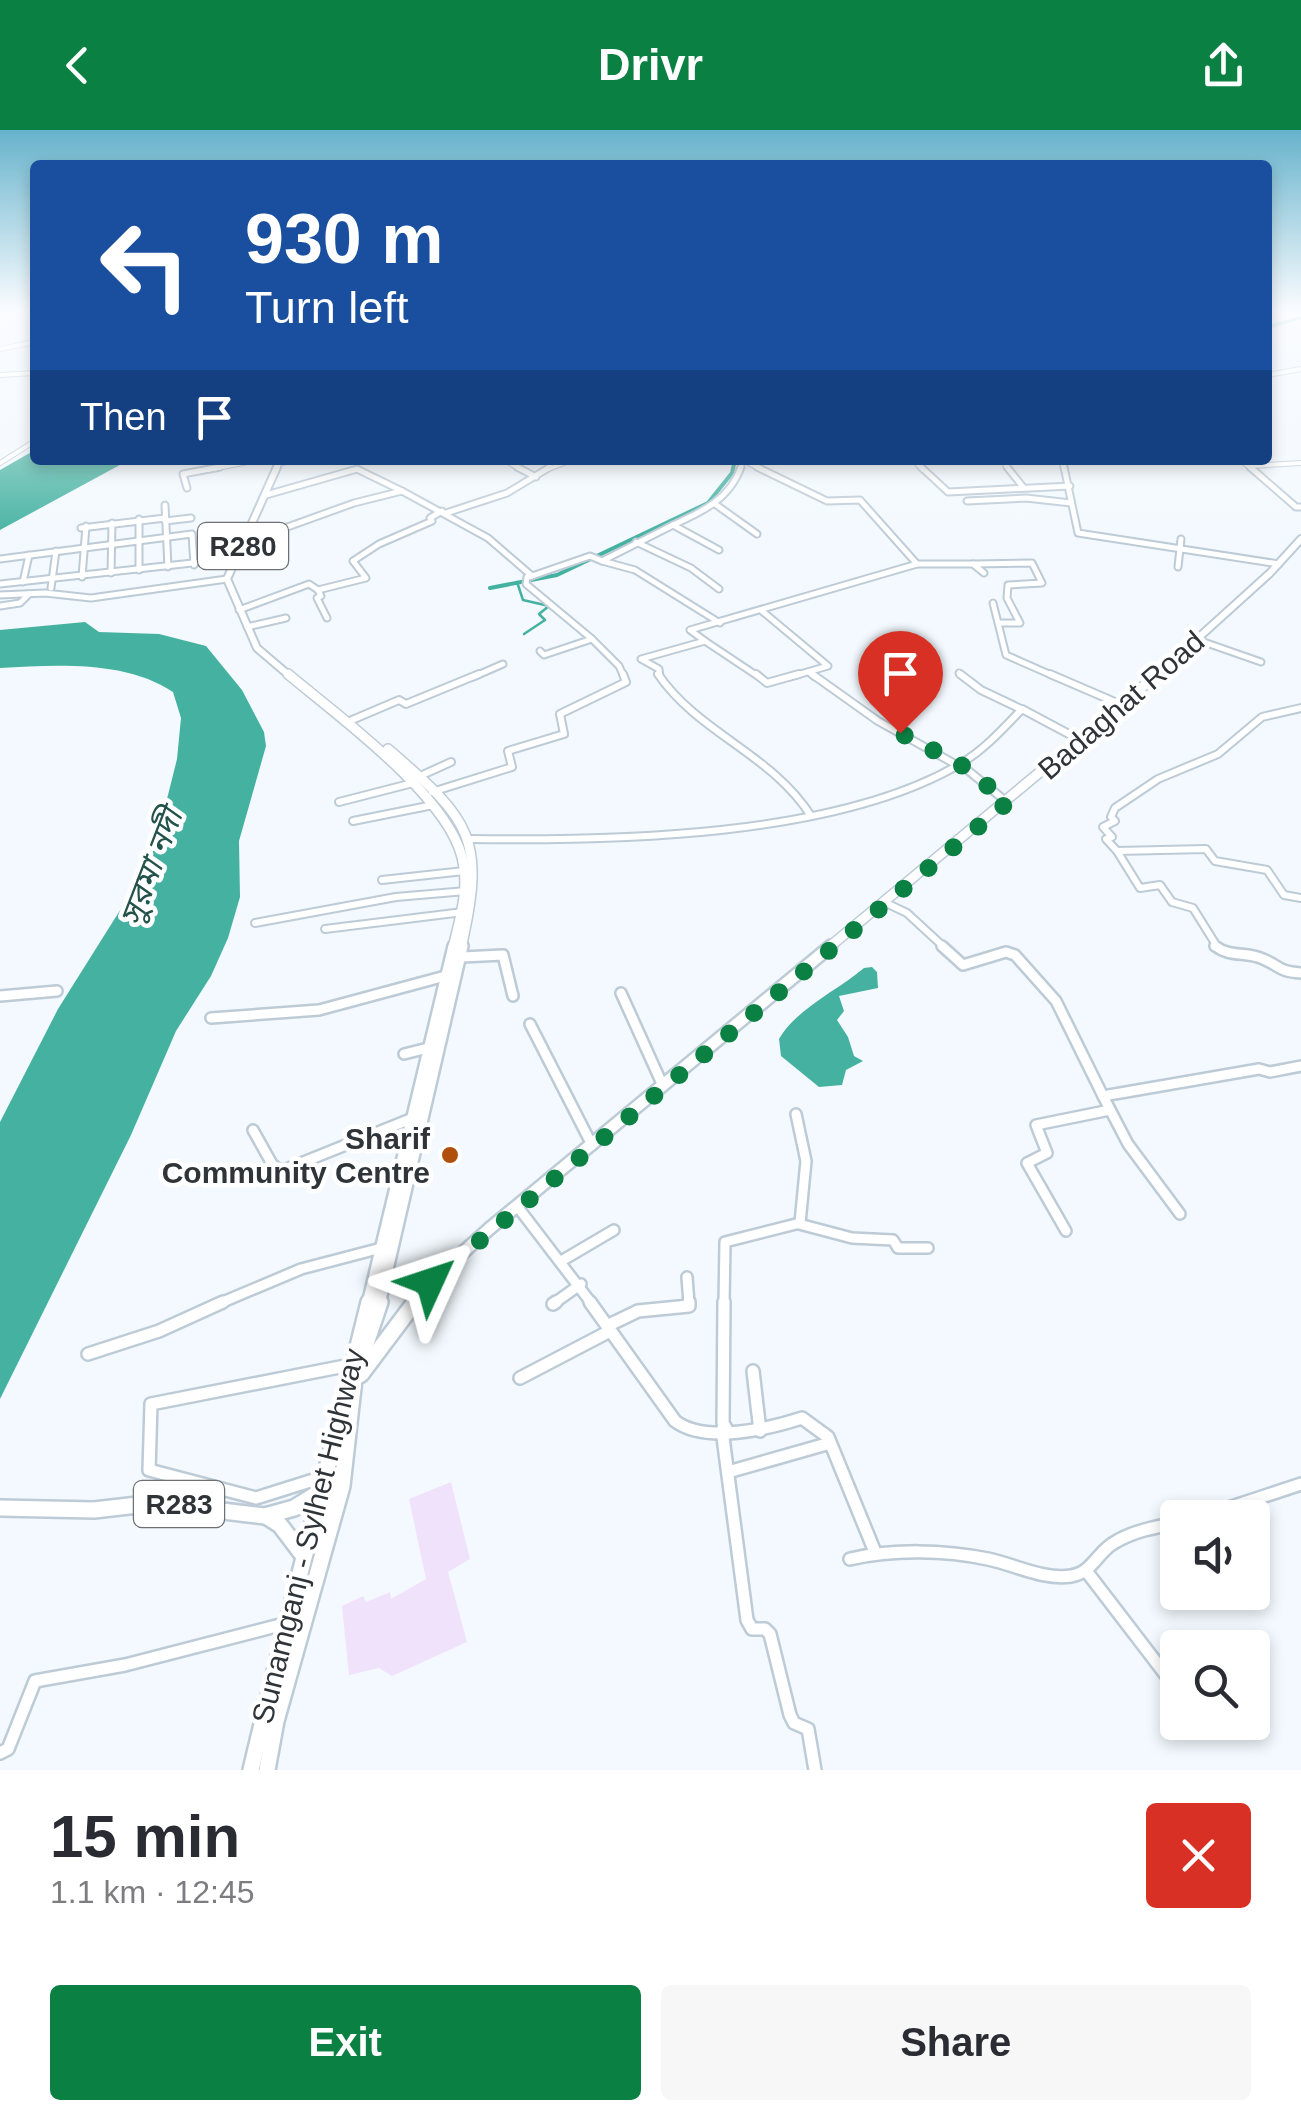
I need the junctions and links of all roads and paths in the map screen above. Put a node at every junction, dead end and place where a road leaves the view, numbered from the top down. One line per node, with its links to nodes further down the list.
1 (30, 444): 2 (street)
2 (0, 463)
3 (1301, 463): 15 (street)
4 (231, 465): 20 (street)
5 (278, 465): 23 (main road, R280)
6 (354, 465): 17 (street)
7 (513, 465): 18 (street)
8 (561, 465): 18 (street)
9 (742, 465): 25 (street)
10 (754, 465): 51 (street)
11 (918, 465): 21 (street)
12 (1006, 465): 21 (street)
13 (1064, 465): 19 (street)
14 (1268, 465): 16 (street)
15 (1272, 465)
16 (1251, 466): 28 (street)
17 (357, 468): 22 (street); 23 (street)
18 (536, 477): 29 (street)
19 (1070, 486): 21 (street); 26 (street)
20 (187, 488)
21 (1024, 488)
22 (402, 492): 29 (street); 42 (street)
23 (266, 496): 42 (main road, R280)
24 (968, 501): 26 (street)
25 (715, 504): 34 (street); 35 (street)
26 (1071, 504): 44 (street)
27 (165, 505): 32 (street)
28 (1301, 508)
29 (444, 512): 65 (street); 70 (street)
30 (191, 518): 32 (street)
31 (139, 519): 32 (street); 33 (street); 38 (street)
32 (165, 520): 36 (street)
33 (112, 522): 41 (street); 43 (street)
34 (673, 525): 40 (street); 45 (street)
35 (757, 534)
36 (166, 538): 38 (street); 54 (street); 55 (street)
37 (1181, 539): 44 (street)
38 (139, 541): 41 (street); 58 (street)
39 (1300, 541): 53 (main road, Badaghat Road)
40 (636, 542): 50 (street); 71 (street)
41 (112, 544): 43 (street); 60 (street)
42 (244, 544): 49 (main road, R280)
43 (84, 548): 46 (street); 62 (street)
44 (1180, 548): 53 (street); 56 (street)
45 (718, 550)
46 (56, 551): 47 (street); 64 (street)
47 (29, 554): 48 (street); 66 (street)
48 (0, 558)
49 (238, 558): 54 (street); 63 (main road, R280)
50 (601, 560): 65 (street); 82 (street)
51 (917, 564): 52 (street); 78 (street)
52 (973, 564): 61 (street); 81 (street)
53 (1279, 564): 85 (main road, Badaghat Road)
54 (194, 565): 55 (street)
55 (168, 567): 57 (street)
56 (1178, 567)
57 (156, 568): 58 (street); 69 (street)
58 (140, 570): 59 (street)
59 (127, 571): 60 (street); 72 (street)
60 (110, 573): 62 (street)
61 (984, 573)
62 (82, 577): 64 (street)
63 (227, 578): 69 (street); 77 (main road, Sunamganj - Sylhet Highway / R280)
64 (54, 579): 66 (street); 68 (street)
65 (528, 579): 84 (street)
66 (23, 582): 67 (street)
67 (0, 584)
68 (51, 588)
69 (151, 589): 72 (street)
70 (318, 590): 77 (street); 80 (street)
71 (720, 590)
72 (124, 593): 73 (street)
73 (29, 594): 74 (street); 76 (street)
74 (0, 596)
75 (993, 603): 81 (street)
76 (0, 606)
77 (238, 610): 83 (main road, Sunamganj - Sylhet Highway / R280)
78 (762, 611): 82 (street); 91 (street)
79 (286, 618): 83 (street)
80 (327, 618)
81 (1001, 622): 93 (street)
82 (720, 623): 86 (street)
83 (248, 629): 90 (main road, Sunamganj - Sylhet Highway / R280)
84 (592, 639): 87 (street); 101 (street)
85 (1198, 640): 88 (street); 93 (main road, Badaghat Road)
86 (705, 641): 91 (street); 104 (street)
87 (540, 652)
88 (1261, 662)
89 (502, 664): 96 (street)
90 (280, 665): 96 (main road, Sunamganj - Sylhet Highway / R280); 100 (main road, Sunamganj - Sylhet Highway / R280)
91 (810, 672): 99 (street)
92 (959, 673): 95 (street)
93 (1122, 705): 97 (main road, Badaghat Road)
94 (1301, 708): 107 (street)
95 (1023, 710): 97 (street); 99 (street)
96 (352, 720): 100 (main road, Sunamganj - Sylhet Highway / R280)
97 (1080, 740): 103 (main road, Badaghat Road)
98 (452, 762): 100 (street)
99 (959, 764): 103 (street); 104 (street)
100 (415, 780): 101 (main road, Sunamganj - Sylhet Highway / R280); 102 (street)
101 (432, 798): 105 (street); 106 (main road, Sunamganj - Sylhet Highway / R280); 108 (main road, Sunamganj - Sylhet Highway / R280)
102 (339, 802)
103 (1008, 802): 112 (main road, Badaghat Road)
104 (811, 816): 106 (street)
105 (353, 821)
106 (469, 839): 116 (main road, Sunamganj - Sylhet Highway / R280)
107 (1117, 852): 111 (street); 117 (street)
108 (464, 871): 109 (street); 110 (main road, Sunamganj - Sylhet Highway / R280)
109 (382, 880)
110 (466, 891): 113 (main road, Sunamganj - Sylhet Highway / R280); 114 (street)
111 (1301, 898)
112 (886, 903): 128 (main road, Badaghat Road); 129 (street)
113 (464, 912): 115 (street); 118 (main road, Sunamganj - Sylhet Highway / R280)
114 (256, 923)
115 (325, 930)
116 (462, 956): 122 (street); 135 (main road, Sunamganj - Sylhet Highway / R280)
117 (1301, 973)
118 (449, 975): 123 (street); 125 (main road, Sunamganj - Sylhet Highway / R280)
119 (57, 991): 121 (street)
120 (620, 993): 128 (street)
121 (0, 996)
122 (512, 996)
123 (211, 1018)
124 (530, 1024): 134 (street)
125 (432, 1047): 126 (street); 132 (main road, Sunamganj - Sylhet Highway / R280)
126 (404, 1054)
127 (1301, 1066): 129 (street)
128 (663, 1086): 134 (main road, Badaghat Road)
129 (1102, 1096): 130 (street)
130 (1110, 1110): 137 (street); 140 (street)
131 (796, 1114): 138 (street)
132 (412, 1118): 133 (street); 135 (main road, Sunamganj - Sylhet Highway / R280)
133 (253, 1130)
134 (592, 1146): 136 (main road, Badaghat Road)
135 (407, 1167): 141 (main road, Sunamganj - Sylhet Highway / R280); 142 (main road, Sunamganj - Sylhet Highway / R280)
136 (517, 1206): 144 (street); 153 (main road, Badaghat Road)
137 (1180, 1214)
138 (799, 1224): 143 (street); 155 (street)
139 (614, 1230): 144 (street)
140 (1066, 1231)
141 (395, 1246): 142 (street); 147 (main road, Sunamganj - Sylhet Highway / R280)
142 (379, 1248): 146 (main road, Sunamganj - Sylhet Highway / R280); 151 (street)
143 (928, 1248)
144 (563, 1260): 148 (street)
145 (687, 1276): 150 (street)
146 (370, 1282): 147 (main road); 153 (main road, Sunamganj - Sylhet Highway / R280)
147 (386, 1282): 153 (main road, Sunamganj - Sylhet Highway / R280)
148 (581, 1284): 149 (street); 150 (street)
149 (553, 1304)
150 (608, 1328): 154 (street); 155 (street)
151 (88, 1354)
152 (753, 1371): 156 (street)
153 (350, 1375): 159 (main road, Sunamganj - Sylhet Highway / R280); 159 (street); 167 (main road, Sunamganj - Sylhet Highway / R280)
154 (520, 1378)
155 (725, 1430): 156 (street); 158 (street)
156 (760, 1431): 157 (street)
157 (830, 1443): 158 (street); 168 (street)
158 (728, 1472): 177 (street)
159 (326, 1475): 161 (main road, Sunamganj - Sylhet Highway / R280)
160 (1301, 1484): 162 (street)
161 (320, 1492): 164 (main road); 165 (main road, Sunamganj - Sylhet Highway / R280)
162 (1253, 1500)
163 (0, 1508): 164 (main road, R283)
164 (265, 1516): 169 (main road)
165 (310, 1528): 167 (main road); 169 (main road, Sunamganj - Sylhet Highway / R280)
166 (1160, 1528): 171 (street)
167 (332, 1530): 176 (main road, Sunamganj - Sylhet Highway / R280)
168 (875, 1552): 170 (street); 171 (street)
169 (302, 1554): 172 (main road, Sunamganj - Sylhet Highway / R280)
170 (850, 1559)
171 (1087, 1572): 173 (street)
172 (284, 1624): 174 (street); 175 (main road, Sunamganj - Sylhet Highway / R280)
173 (1160, 1667)
174 (0, 1753)
175 (251, 1770)
176 (267, 1770)
177 (815, 1770)

